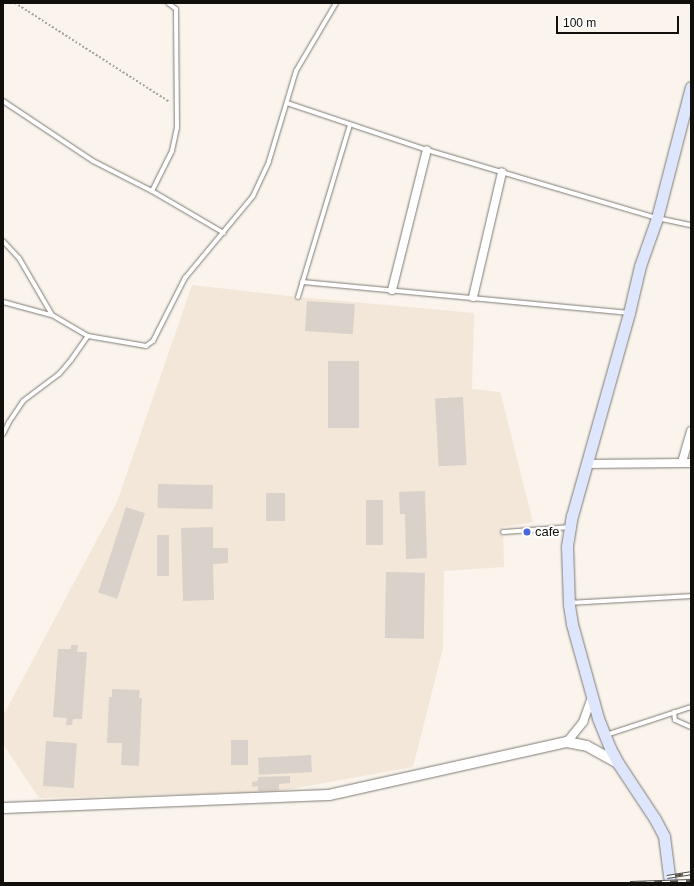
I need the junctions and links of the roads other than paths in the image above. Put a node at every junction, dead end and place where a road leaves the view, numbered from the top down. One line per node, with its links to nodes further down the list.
1 (168, 3): 4 (lane)
2 (176, 3): 4 (lane)
3 (336, 3): 7 (lane)
4 (176, 9): 11 (lane)
5 (691, 87): 12 (main road)
6 (3, 101): 11 (lane)
7 (287, 103): 8 (lane); 14 (lane)
8 (350, 125): 9 (lane); 16 (lane)
9 (427, 150): 10 (lane); 17 (street)
10 (502, 172): 12 (lane); 19 (street)
11 (152, 191): 14 (lane)
12 (657, 218): 13 (lane); 21 (main road)
13 (691, 225)
14 (224, 232): 23 (lane)
15 (3, 241): 22 (lane)
16 (302, 282): 17 (lane); 18 (lane)
17 (392, 290): 19 (lane)
18 (298, 297)
19 (473, 297): 21 (lane)
20 (3, 302): 22 (lane)
21 (629, 313): 28 (main road)
22 (52, 315): 23 (lane)
23 (88, 336): 25 (lane)
24 (691, 431): 26 (street)
25 (3, 434)
26 (682, 463): 27 (street); 28 (street)
27 (691, 463)
28 (586, 464): 29 (main road)
29 (569, 527): 30 (lane); 32 (main road)
30 (503, 532)
31 (691, 596): 32 (lane)
32 (569, 604): 33 (main road)
33 (592, 697): 37 (main road); 38 (street)
34 (691, 707): 35 (lane)
35 (674, 712): 36 (lane); 37 (lane)
36 (691, 727)
37 (604, 735): 39 (main road)
38 (568, 742): 39 (street); 40 (street)
39 (618, 763): 41 (main road)
40 (3, 808)
41 (670, 883)

